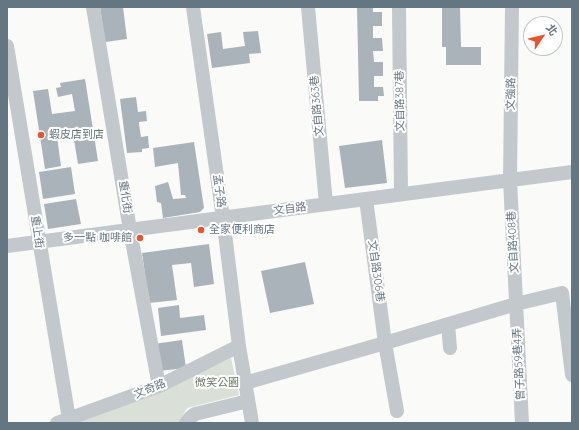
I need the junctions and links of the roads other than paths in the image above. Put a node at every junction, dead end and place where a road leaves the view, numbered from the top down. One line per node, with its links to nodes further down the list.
1 (93, 7): 13 (street, 重化街)
2 (193, 7): 12 (street, 孟子路)
3 (308, 7): 11 (street, 文自路363巷)
4 (398, 7): 9 (street, 文自路387巷)
5 (512, 7): 8 (street, 文強路)
6 (7, 46): 14 (street, 重上街)
7 (572, 172): 8 (street, 文自路)
8 (510, 180): 9 (street, 文自路); 16 (street, 文自路408巷)
9 (401, 194): 10 (street, 文自路)
10 (366, 199): 11 (street, 文自路); 18 (street, 文自路306巷)
11 (326, 204): 12 (street, 文自路)
12 (223, 218): 13 (street, 文自路); 19 (street, 孟子路)
13 (130, 230): 14 (street, 文自路); 23 (street, 重化街)
14 (39, 241): 15 (street, 文自路); 26 (street, 重上街)
15 (7, 246)
16 (516, 304): 17 (street); 21 (street); 29 (street, 曾子路59巷4弄)
17 (448, 324): 18 (street); 20 (street)
18 (385, 343): 22 (street); 25 (street, 文自路306巷)
19 (239, 346): 22 (street, 孟子路); 23 (street, 文奇路)
20 (450, 348)
21 (572, 375)
22 (245, 383): 24 (street, 孟子路)
23 (159, 386): 26 (street, 文奇路)
24 (248, 401): 27 (street); 28 (street, 孟子路)
25 (397, 411)
26 (63, 421)
27 (186, 423)
28 (252, 423)
29 (522, 423)

